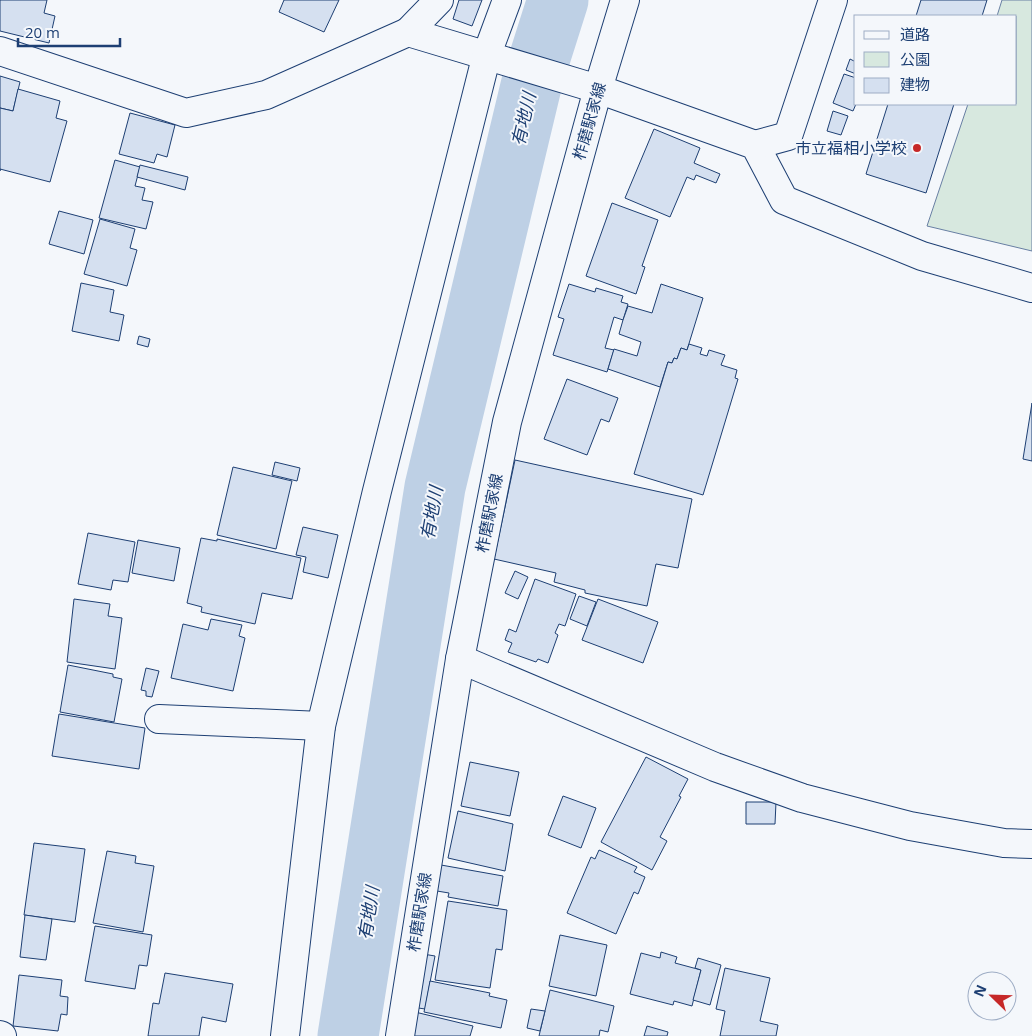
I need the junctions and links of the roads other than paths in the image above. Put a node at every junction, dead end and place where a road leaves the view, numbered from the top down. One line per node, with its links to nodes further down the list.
1 (438, 0): 5 (street)
2 (507, 0): 7 (street)
3 (625, 0): 8 (street, 柞磨駅家線)
4 (833, 0): 9 (street)
5 (408, 32): 6 (street); 7 (street)
6 (0, 51)
7 (487, 54): 8 (street); 13 (street)
8 (598, 88): 9 (street); 11 (street, 柞磨駅家線)
9 (755, 145): 10 (street)
10 (1032, 288)
11 (460, 659): 14 (street); 16 (street, 柞磨駅家線)
12 (159, 719): 13 (street)
13 (321, 726): 15 (street)
14 (1032, 844)
15 (285, 1036)
16 (400, 1036)

